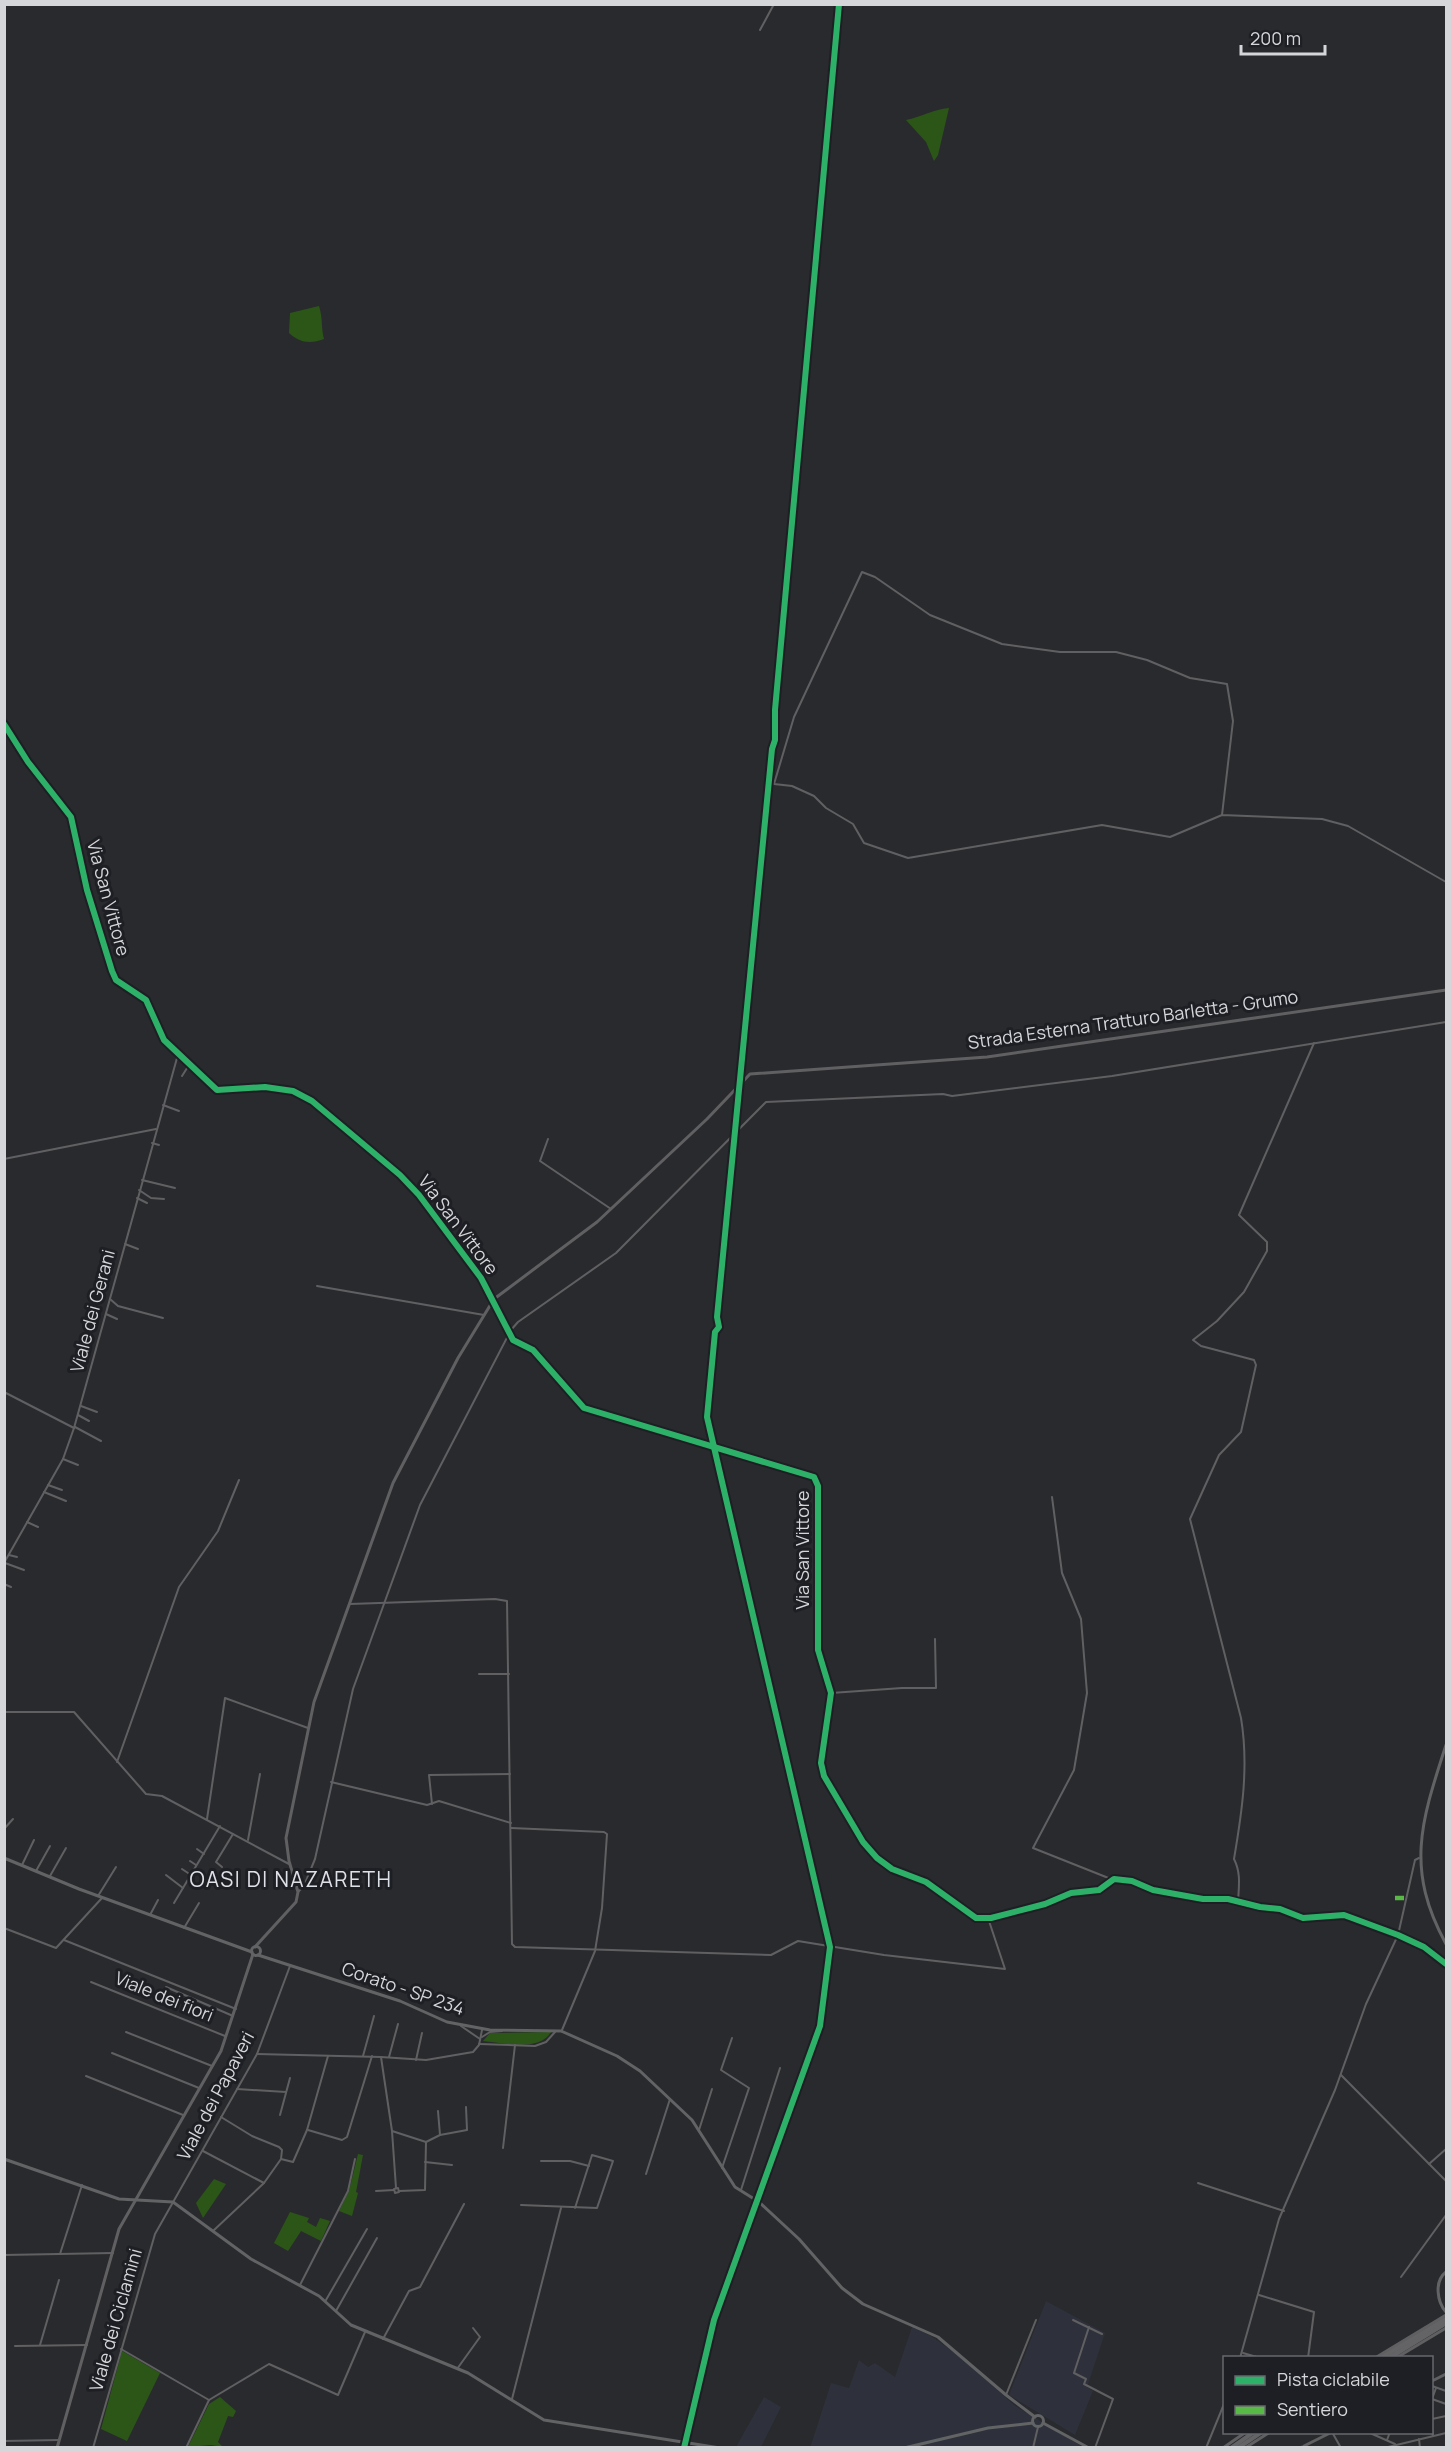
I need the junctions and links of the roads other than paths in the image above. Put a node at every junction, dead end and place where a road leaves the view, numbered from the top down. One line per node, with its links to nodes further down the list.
1 (774, 4): 2 (street)
2 (760, 30)
3 (4, 724): 9 (street, Via San Vittore)
4 (1222, 815): 4 (street); 5 (street)
5 (1446, 882)
6 (1446, 990): 25 (street, Strada Esterna Tratturo Barletta - Grumo)
7 (1446, 1022): 8 (street)
8 (1314, 1043): 35 (street); 104 (street)
9 (180, 1056): 10 (street, Via San Vittore); 12 (street, Viale dei Gerani)
10 (189, 1065): 11 (street); 30 (street, Via San Vittore)
11 (182, 1076)
12 (163, 1105): 13 (street); 14 (street, Viale dei Gerani)
13 (179, 1111)
14 (156, 1129): 16 (street, Viale dei Gerani); 18 (street)
15 (548, 1139): 25 (street)
16 (152, 1143): 17 (street); 19 (street, Viale dei Gerani)
17 (159, 1145)
18 (4, 1159)
19 (142, 1180): 20 (street); 21 (street, Viale dei Gerani)
20 (175, 1188)
21 (139, 1190): 22 (street, Viale dei Gerani); 23 (street)
22 (137, 1198): 24 (street); 26 (street, Viale dei Gerani)
23 (164, 1199)
24 (147, 1203)
25 (610, 1209): 30 (street, Strada Esterna Tratturo Barletta - Grumo)
26 (125, 1244): 27 (street); 29 (street, Viale dei Gerani)
27 (138, 1249)
28 (317, 1286): 32 (street)
29 (110, 1299): 31 (street, Viale dei Gerani); 33 (street)
30 (494, 1299): 32 (street, Strada Esterna Tratturo Barletta - Grumo); 35 (street, Via San Vittore)
31 (106, 1314): 34 (street); 37 (street, Viale dei Gerani)
32 (484, 1315): 60 (street, Strada Esterna Tratturo Barletta - Grumo)
33 (163, 1318)
34 (117, 1319)
35 (510, 1335): 59 (street); 64 (street, Via San Vittore)
36 (4, 1392): 41 (street)
37 (81, 1406): 38 (street); 39 (street, Viale dei Gerani)
38 (97, 1412)
39 (78, 1415): 40 (street); 41 (street, Viale dei Gerani)
40 (89, 1420)
41 (75, 1427): 42 (street); 43 (street, Viale dei Gerani)
42 (101, 1441)
43 (63, 1459): 44 (street); 46 (street, Viale dei Gerani)
44 (78, 1466)
45 (239, 1480): 68 (street)
46 (48, 1485): 47 (street); 48 (street, Viale dei Gerani)
47 (62, 1490)
48 (44, 1492): 50 (street); 51 (street, Viale dei Gerani)
49 (1052, 1497): 99 (street)
50 (66, 1501)
51 (27, 1522): 52 (street); 53 (street, Viale dei Gerani)
52 (38, 1527)
53 (9, 1555): 54 (street); 55 (street, Viale dei Gerani)
54 (17, 1557)
55 (5, 1563): 56 (street)
56 (24, 1570)
57 (4, 1584): 58 (street)
58 (11, 1587)
59 (386, 1601): 60 (street); 63 (street); 71 (street)
60 (350, 1604): 66 (street, Strada Esterna Tratturo Barletta - Grumo)
61 (935, 1639): 64 (street)
62 (479, 1674): 63 (street)
63 (509, 1674): 70 (street)
64 (831, 1693): 108 (street, Via San Vittore)
65 (4, 1712): 68 (street)
66 (308, 1728): 74 (street); 91 (street, Strada Esterna Tratturo Barletta - Grumo)
67 (1446, 1745): 87 (main road)
68 (117, 1762): 74 (street)
69 (260, 1774): 81 (street)
70 (511, 1774): 72 (street); 75 (street)
71 (331, 1782): 72 (street); 101 (street)
72 (432, 1804): 75 (street)
73 (13, 1819): 77 (street)
74 (207, 1820): 76 (street)
75 (511, 1823): 78 (street)
76 (220, 1826): 79 (street); 85 (street)
77 (4, 1828)
78 (511, 1828): 114 (street); 114 (street)
79 (233, 1834): 81 (street); 93 (street)
80 (34, 1840): 89 (street)
81 (248, 1840): 91 (street)
82 (50, 1846): 95 (street)
83 (66, 1848): 98 (street)
84 (197, 1849): 85 (street)
85 (204, 1854): 90 (street)
86 (4, 1858): 89 (main road, Corato - SP 234)
87 (1419, 1858): 111 (street); 113 (main road)
88 (190, 1861): 90 (street)
89 (22, 1865): 95 (main road, Corato - SP 234)
90 (196, 1865): 97 (street)
91 (290, 1865): 101 (street, Strada Esterna Tratturo Barletta - Grumo)
92 (116, 1867): 102 (street)
93 (222, 1867)
94 (182, 1869): 97 (street)
95 (36, 1870): 98 (main road, Corato - SP 234)
96 (166, 1875): 100 (street)
97 (190, 1875): 100 (street)
98 (50, 1876): 102 (main road, Corato - SP 234)
99 (1114, 1879): 104 (street); 108 (street)
100 (183, 1888): 105 (street)
101 (298, 1892): 115 (street)
102 (100, 1897): 107 (main road, Corato - SP 234); 112 (street)
103 (158, 1900): 107 (street)
104 (1238, 1902): 111 (street)
105 (174, 1903)
106 (199, 1903): 110 (street)
107 (150, 1915): 110 (main road, Corato - SP 234)
108 (988, 1918): 114 (street)
109 (4, 1928): 112 (street)
110 (184, 1928): 115 (main road, Corato - SP 234)
111 (1398, 1935): 116 (street); 146 (street)
112 (64, 1940): 120 (street)
113 (1446, 1944)
114 (595, 1951): 128 (street)
115 (255, 1952): 117 (main road, Corato - SP 234); 120 (street)
116 (1446, 1964)
117 (290, 1966): 124 (main road, Corato - SP 234); 137 (street, Viale dei Papaveri)
118 (91, 1982): 131 (street, Viale dei fiori)
119 (166, 1988): 121 (street)
120 (236, 2009): 121 (street)
121 (233, 2016): 131 (street)
122 (374, 2016): 139 (street)
123 (398, 2024): 142 (street)
124 (459, 2025): 125 (main road, Corato - SP 234); 133 (street)
125 (481, 2029): 126 (main road, Corato - SP 234); 133 (street)
126 (505, 2030): 127 (main road, Corato - SP 234); 133 (street)
127 (556, 2030): 128 (main road, Corato - SP 234); 135 (street)
128 (561, 2031): 153 (main road, Corato - SP 234)
129 (126, 2032): 144 (street)
130 (422, 2033): 143 (street)
131 (226, 2036): 144 (street)
132 (732, 2038): 175 (street)
133 (480, 2039): 134 (street)
134 (480, 2044): 135 (street); 143 (street)
135 (515, 2045): 164 (street)
136 (112, 2053): 149 (street)
137 (257, 2054): 138 (street); 150 (street, Viale dei Papaveri)
138 (328, 2056): 139 (street); 159 (street)
139 (363, 2056): 140 (street)
140 (372, 2056): 141 (street); 159 (street)
141 (381, 2056): 142 (street); 161 (street)
142 (389, 2057): 143 (street)
143 (416, 2060)
144 (212, 2066): 149 (street)
145 (780, 2068): 182 (street)
146 (1341, 2075): 172 (street); 190 (street)
147 (86, 2076): 156 (street)
148 (290, 2078): 152 (street)
149 (199, 2088): 156 (street)
150 (237, 2089): 152 (street); 158 (street, Viale dei Papaveri)
151 (712, 2089): 160 (street)
152 (286, 2092): 157 (street)
153 (670, 2099): 160 (main road, Corato - SP 234); 176 (street)
154 (466, 2107): 162 (street)
155 (438, 2111): 162 (street)
156 (183, 2115): 184 (street)
157 (280, 2115)
158 (221, 2117): 166 (street, Viale dei Papaveri); 168 (street)
159 (307, 2130): 168 (street)
160 (699, 2130): 175 (main road, Corato - SP 234)
161 (392, 2131): 163 (street); 181 (street)
162 (440, 2135): 163 (street)
163 (426, 2142): 171 (street)
164 (503, 2148)
165 (1446, 2149): 172 (street)
166 (202, 2151): 178 (street); 185 (street, Viale dei Papaveri)
167 (4, 2159): 180 (main road)
168 (281, 2159): 178 (street)
169 (355, 2159): 201 (street)
170 (542, 2161): 174 (street)
171 (425, 2162): 173 (street); 181 (street)
172 (1429, 2164): 177 (street)
173 (452, 2165)
174 (589, 2166): 189 (street); 189 (street)
175 (722, 2168): 182 (main road, Corato - SP 234)
176 (646, 2174)
177 (1446, 2181)
178 (264, 2183): 193 (street)
179 (1198, 2183): 190 (street)
180 (82, 2186): 184 (main road); 196 (street)
181 (395, 2189): 183 (street)
182 (741, 2190): 234 (main road, Corato - SP 234)
183 (376, 2191)
184 (133, 2200): 185 (main road); 195 (street)
185 (173, 2202): 193 (main road); 221 (street, Viale dei Ciclamini)
186 (464, 2204): 217 (street)
187 (521, 2205): 188 (street)
188 (561, 2208): 189 (street); 236 (street)
189 (575, 2208)
190 (1284, 2211): 202 (street)
191 (1446, 2215): 199 (street)
192 (367, 2229): 204 (street)
193 (212, 2231): 201 (main road)
194 (377, 2238): 207 (street)
195 (113, 2253): 196 (street); 219 (street)
196 (59, 2254): 197 (street)
197 (4, 2255)
198 (1446, 2272): 203 (main road)
199 (1401, 2277)
200 (58, 2280): 218 (street)
201 (300, 2285): 204 (main road)
202 (1259, 2295): 222 (street); 225 (street)
203 (1441, 2298): 205 (main road); 206 (main road)
204 (326, 2300): 207 (main road)
205 (1446, 2303)
206 (1443, 2308): 208 (main road); 209 (street)
207 (336, 2311): 215 (main road)
208 (1446, 2317): 209 (street); 227 (highway); 228 (highway)
209 (1439, 2319): 226 (street)
210 (1036, 2320): 234 (street)
211 (1073, 2320): 212 (street)
212 (1089, 2327): 216 (street); 268 (street)
213 (473, 2328): 230 (street)
214 (1446, 2329): 229 (street)
215 (365, 2332): 217 (main road); 237 (street)
216 (1102, 2334)
217 (383, 2339): 230 (main road)
218 (40, 2345): 219 (street); 220 (street)
219 (87, 2345): 255 (street)
220 (15, 2346)
221 (122, 2349): 237 (street); 262 (street, Viale dei Ciclamini)
222 (1242, 2352): 223 (street); 224 (street)
223 (1241, 2356)
224 (1254, 2356)
225 (1308, 2356)
226 (1378, 2356)
227 (1384, 2356)
228 (1392, 2356)
229 (1399, 2356)
230 (457, 2368): 236 (main road)
231 (1433, 2387): 232 (street)
232 (1436, 2388): 233 (street); 235 (street)
233 (1446, 2391)
234 (1006, 2395): 239 (main road, Corato - SP 234)
235 (1433, 2396)
236 (512, 2399): 264 (main road)
237 (209, 2400): 263 (street)
238 (1223, 2406): 269 (street)
239 (1035, 2417): 240 (main road); 241 (main road)
240 (1033, 2423): 242 (main road); 265 (main road)
241 (1043, 2423): 242 (main road); 267 (main road)
242 (1038, 2427): 266 (street)
243 (1446, 2433): 253 (street)
244 (1244, 2434): 270 (street)
245 (1252, 2434): 271 (highway)
246 (1260, 2434): 272 (highway)
247 (1268, 2434): 273 (street)
248 (1330, 2434): 258 (street)
249 (1333, 2434): 275 (street)
250 (1372, 2434): 256 (street)
251 (1390, 2434): 256 (street)
252 (1422, 2434): 254 (street)
253 (1433, 2436): 254 (street)
254 (1420, 2439): 259 (street); 277 (street)
255 (59, 2440): 257 (street); 261 (street)
256 (1387, 2440): 259 (street)
257 (4, 2441)
258 (1316, 2441): 260 (street); 274 (street)
259 (1395, 2444): 276 (street)
260 (1303, 2447): 274 (street)
261 (57, 2448)
262 (93, 2448)
263 (186, 2448)
264 (720, 2448)
265 (904, 2448)
266 (1033, 2448)
267 (1089, 2448)
268 (1095, 2448)
269 (1206, 2448)
270 (1222, 2448)
271 (1231, 2448)
272 (1238, 2448)
273 (1245, 2448)
274 (1311, 2448)
275 (1341, 2448)
276 (1383, 2448)
277 (1420, 2448)

